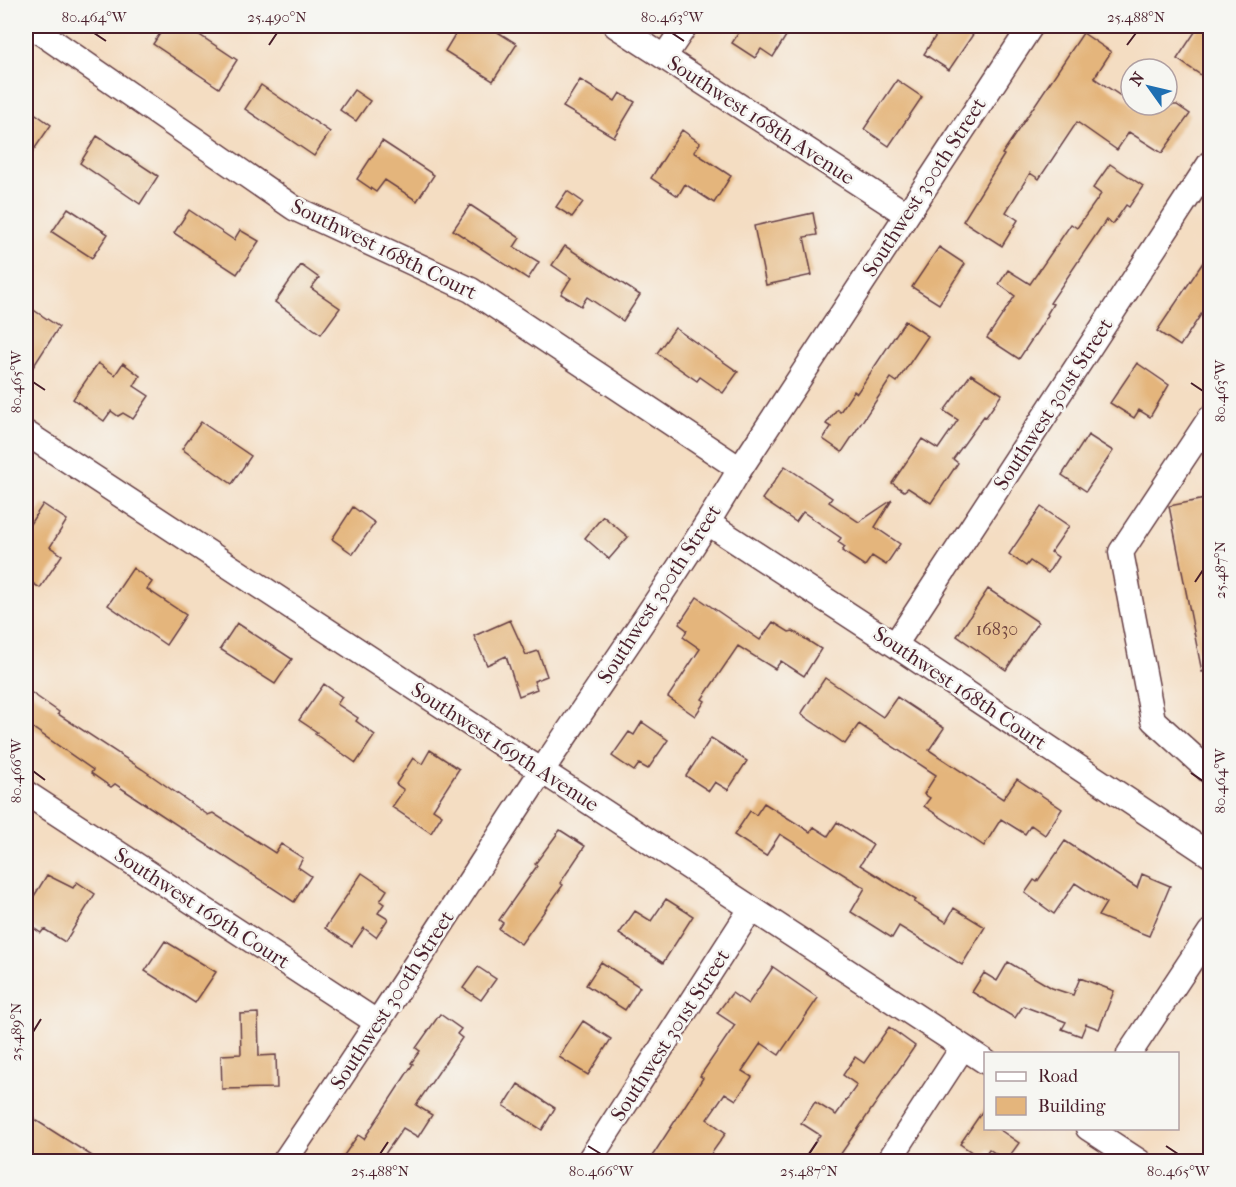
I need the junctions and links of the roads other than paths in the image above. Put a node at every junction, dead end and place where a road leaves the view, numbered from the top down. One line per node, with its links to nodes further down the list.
1 (31, 26): 10 (street, Southwest 168th Court)
2 (616, 26): 5 (street, Southwest 168th Avenue)
3 (685, 26): 5 (street)
4 (1031, 26): 7 (street, Southwest 300th Street)
5 (664, 57): 7 (street, Southwest 168th Avenue)
6 (1210, 163): 12 (street, Southwest 301st Street)
7 (906, 214): 10 (street, Southwest 300th Street)
8 (1210, 418): 14 (street)
9 (26, 433): 13 (street, Southwest 169th Avenue)
10 (740, 469): 11 (street, Southwest 300th Street)
11 (708, 523): 12 (street, Southwest 168th Court); 13 (street, Southwest 300th Street)
12 (895, 645): 16 (street, Southwest 168th Court)
13 (542, 771): 17 (street, Southwest 169th Avenue); 19 (street, Southwest 300th Street)
14 (1210, 772)
15 (26, 793): 19 (street, Southwest 169th Court)
16 (1210, 855)
17 (752, 909): 20 (street, Southwest 169th Avenue); 25 (street, Southwest 301st Street)
18 (1210, 932): 21 (street)
19 (378, 1023): 24 (street, Southwest 300th Street)
20 (963, 1047): 22 (street, Southwest 169th Avenue); 26 (street)
21 (1130, 1052)
22 (984, 1061)
23 (1091, 1130): 27 (street)
24 (284, 1161)
25 (588, 1161)
26 (888, 1161)
27 (1140, 1161)

